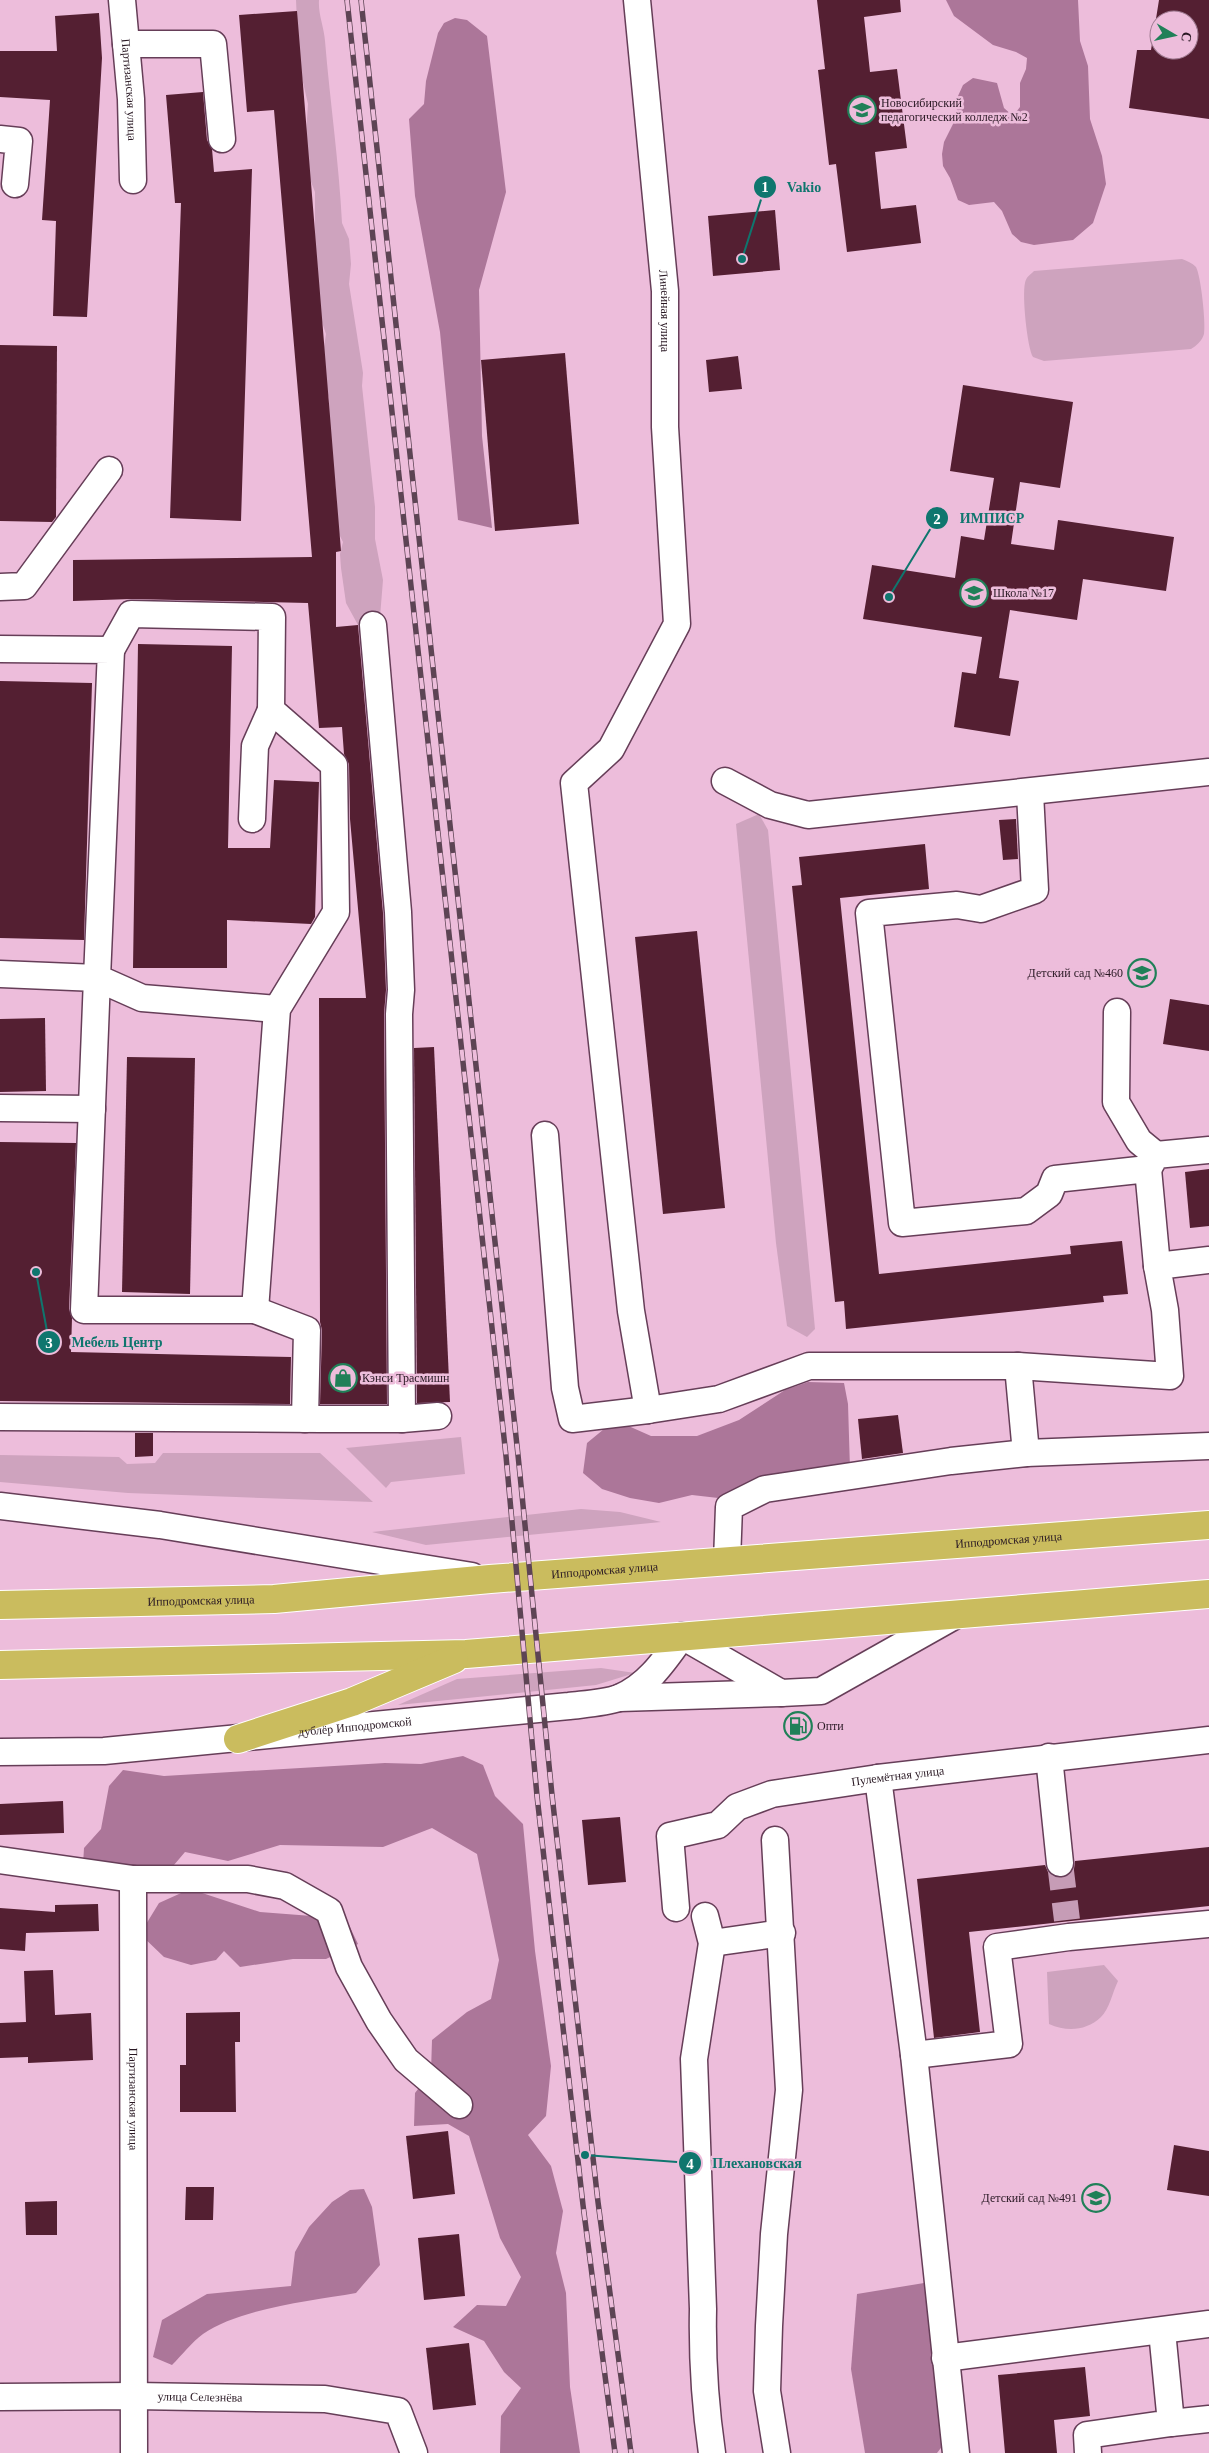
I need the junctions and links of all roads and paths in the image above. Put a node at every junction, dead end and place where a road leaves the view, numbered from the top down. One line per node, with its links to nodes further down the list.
1 (122, 0): 3 (street, Партизанская улица)
2 (637, 0): 31 (street, Линейная улица)
3 (126, 44): 5 (street); 6 (street, Партизанская улица)
4 (0, 139): 7 (street)
5 (222, 139)
6 (133, 180)
7 (13, 184)
8 (109, 470): 9 (street)
9 (0, 587)
10 (373, 625): 35 (street)
11 (0, 649): 12 (street)
12 (111, 650): 13 (street); 19 (street)
13 (270, 710): 17 (street); 20 (street)
14 (1209, 772): 16 (street)
15 (725, 781): 16 (street)
16 (1030, 793): 26 (street)
17 (252, 819)
18 (0, 974): 19 (street)
19 (97, 978): 20 (street); 23 (street)
20 (277, 1009): 29 (street)
21 (1117, 1012): 26 (street)
22 (0, 1108): 23 (street)
23 (92, 1109): 29 (street)
24 (545, 1135): 31 (street)
25 (1209, 1150): 26 (street)
26 (1152, 1162): 28 (street)
27 (1209, 1260): 28 (street)
28 (1157, 1266): 30 (street)
29 (255, 1310): 34 (street)
30 (1018, 1366): 31 (street); 37 (street)
31 (648, 1410)
32 (438, 1416): 35 (street)
33 (0, 1417): 34 (street)
34 (305, 1419): 35 (street)
35 (402, 1419)
36 (1209, 1446): 37 (street)
37 (1026, 1453): 40 (street)
38 (0, 1506): 41 (street)
39 (1209, 1526): 40 (highway, Ипподромская улица)
40 (727, 1561): 41 (highway, Ипподромская улица)
41 (490, 1579): 43 (highway, Ипподромская улица)
42 (1209, 1594): 44 (highway)
43 (0, 1605)
44 (956, 1615): 45 (highway); 48 (street)
45 (682, 1636): 46 (highway); 48 (street); 49 (street, дублёр Ипподромской)
46 (466, 1654): 47 (highway); 50 (highway)
47 (0, 1665)
48 (781, 1693): 49 (street)
49 (619, 1698): 50 (street, дублёр Ипподромской)
50 (238, 1740): 52 (street, дублёр Ипподромской)
51 (1209, 1740): 53 (street, Пулемётная улица)
52 (0, 1752)
53 (1049, 1757): 54 (street, Пулемётная улица); 57 (street)
54 (878, 1778): 59 (street, Пулемётная улица); 64 (street)
55 (776, 1840): 62 (street)
56 (0, 1860): 58 (street)
57 (1060, 1863)
58 (133, 1879): 65 (street); 69 (street, Партизанская улица)
59 (676, 1908)
60 (705, 1916): 63 (street)
61 (1209, 1924): 64 (street)
62 (782, 1933): 63 (street); 76 (street)
63 (712, 1943): 75 (street)
64 (914, 2055): 68 (street)
65 (459, 2104)
66 (1209, 2324): 67 (street)
67 (1162, 2331): 68 (street); 72 (street)
68 (944, 2358): 77 (street)
69 (135, 2396): 70 (street, улица Селезнёва); 73 (street, Партизанская улица); 74 (street, улица Селезнёва)
70 (0, 2397)
71 (1209, 2419): 72 (street)
72 (1171, 2423): 78 (street)
73 (134, 2453)
74 (414, 2453)
75 (712, 2453)
76 (777, 2453)
77 (956, 2453)
78 (1088, 2453)

